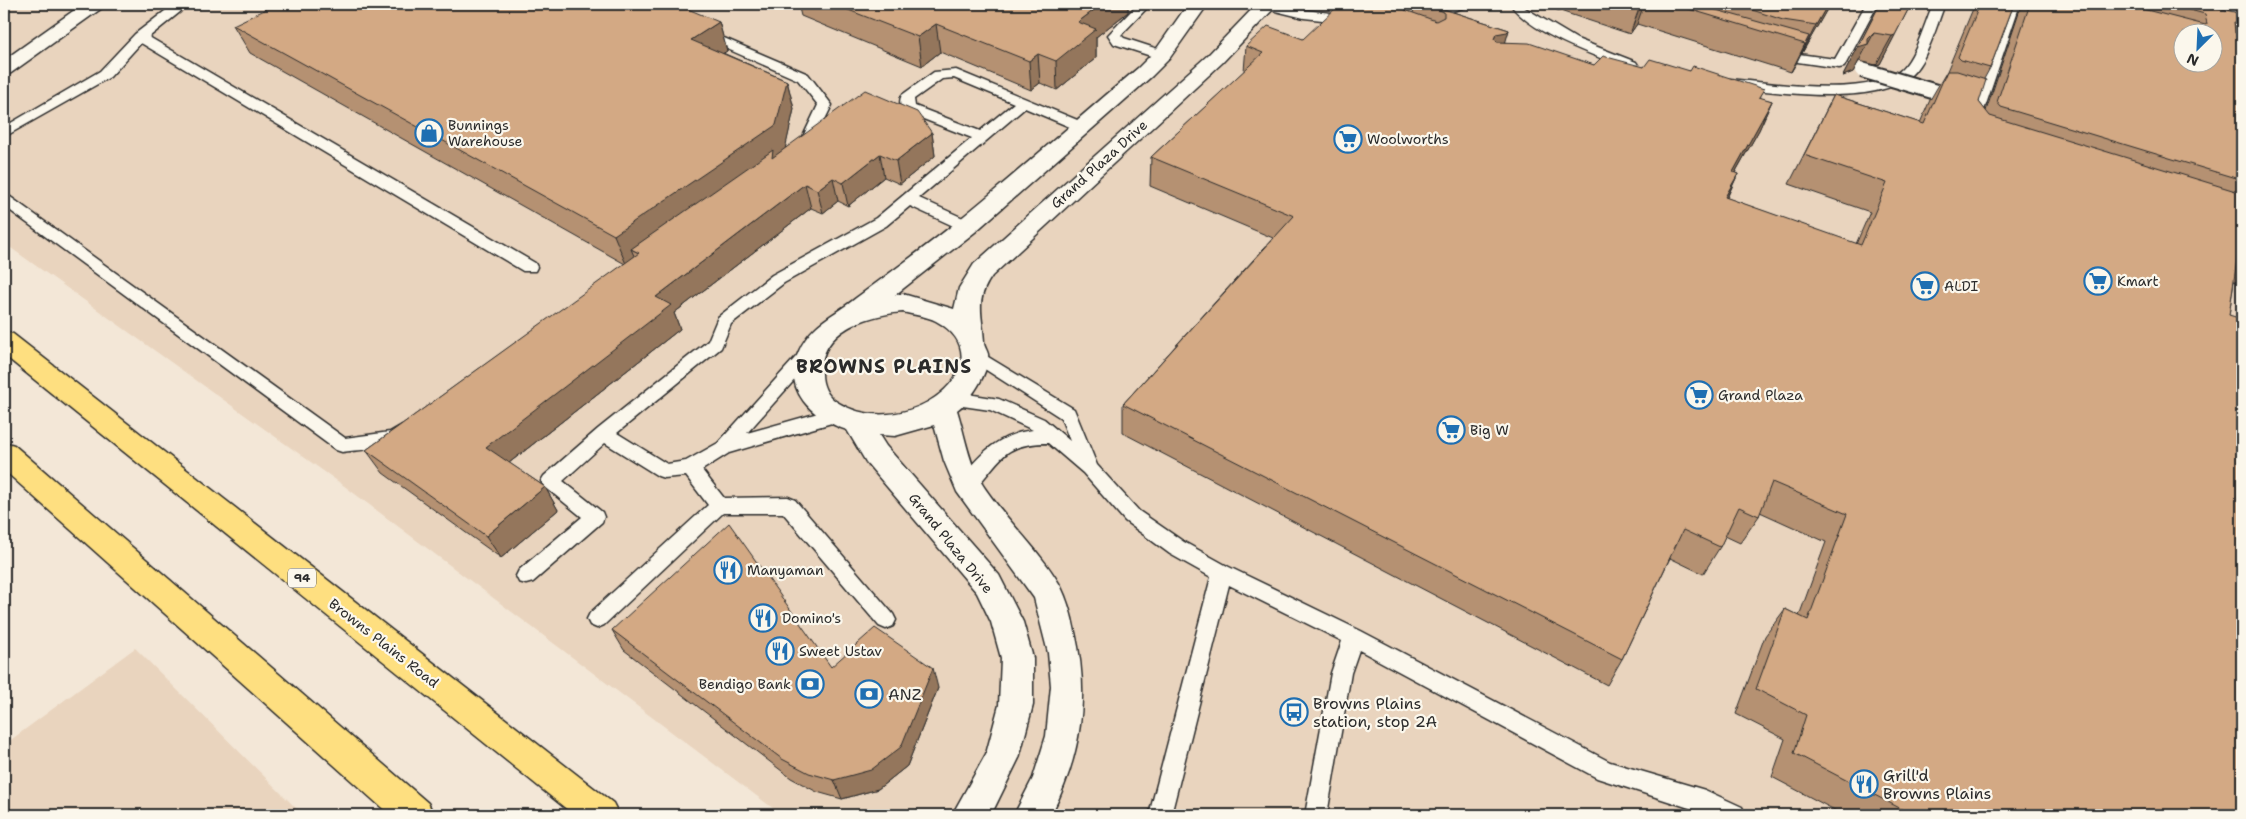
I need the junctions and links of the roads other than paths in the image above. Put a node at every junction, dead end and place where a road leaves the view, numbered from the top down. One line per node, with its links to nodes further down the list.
1 (95, 4): 18 (street)
2 (180, 4): 17 (lane)
3 (1137, 4): 22 (lane)
4 (1267, 4): 15 (lane); 41 (street, Grand Plaza Drive)
5 (1462, 4): 11 (lane)
6 (1516, 4): 19 (lane)
7 (1872, 4): 24 (lane)
8 (1939, 4): 27 (lane)
9 (2214, 4): 12 (street)
10 (1192, 7): 22 (street)
11 (1439, 7): 13 (lane)
12 (2242, 12)
13 (1413, 13)
14 (2058, 13): 29 (lane)
15 (1359, 16)
16 (689, 27): 34 (lane)
17 (140, 37): 31 (lane); 38 (lane)
18 (43, 40): 23 (street); 25 (street)
19 (1572, 42): 20 (lane); 26 (lane)
20 (1556, 51)
21 (1767, 53): 24 (lane)
22 (1162, 54): 30 (street)
23 (4, 61)
24 (1839, 64): 29 (lane, bridge)
25 (4, 69)
26 (1646, 69)
27 (1720, 82)
28 (1023, 103): 30 (lane); 32 (lane); 32 (lane)
29 (1979, 105): 33 (lane)
30 (1082, 127): 37 (street)
31 (4, 133)
32 (982, 137): 36 (lane)
33 (1978, 140)
34 (791, 157)
35 (4, 199): 45 (lane)
36 (908, 199): 37 (lane); 46 (lane)
37 (968, 226): 39 (street)
38 (529, 267)
39 (856, 312): 41 (street); 42 (street)
40 (4, 341): 61 (main road, Browns Plains Road / 94)
41 (974, 347): 43 (street); 51 (lane)
42 (810, 352): 44 (street); 48 (lane)
43 (949, 404): 44 (street); 47 (lane); 52 (street)
44 (847, 419): 48 (lane); 62 (street, Grand Plaza Drive)
45 (418, 421)
46 (604, 434): 50 (lane); 55 (lane)
47 (1054, 436): 51 (lane); 52 (lane)
48 (723, 448): 50 (lane)
49 (4, 453): 60 (main road)
50 (690, 468): 53 (lane)
51 (1089, 468): 54 (lane)
52 (967, 484): 59 (street)
53 (719, 506): 56 (lane); 57 (lane)
54 (1222, 573): 58 (lane); 63 (lane)
55 (526, 576)
56 (597, 619)
57 (886, 620)
58 (1354, 637): 64 (lane); 65 (lane)
59 (1035, 813)
60 (416, 815)
61 (601, 815)
62 (970, 815)
63 (1160, 815)
64 (1316, 815)
65 (1734, 815)

